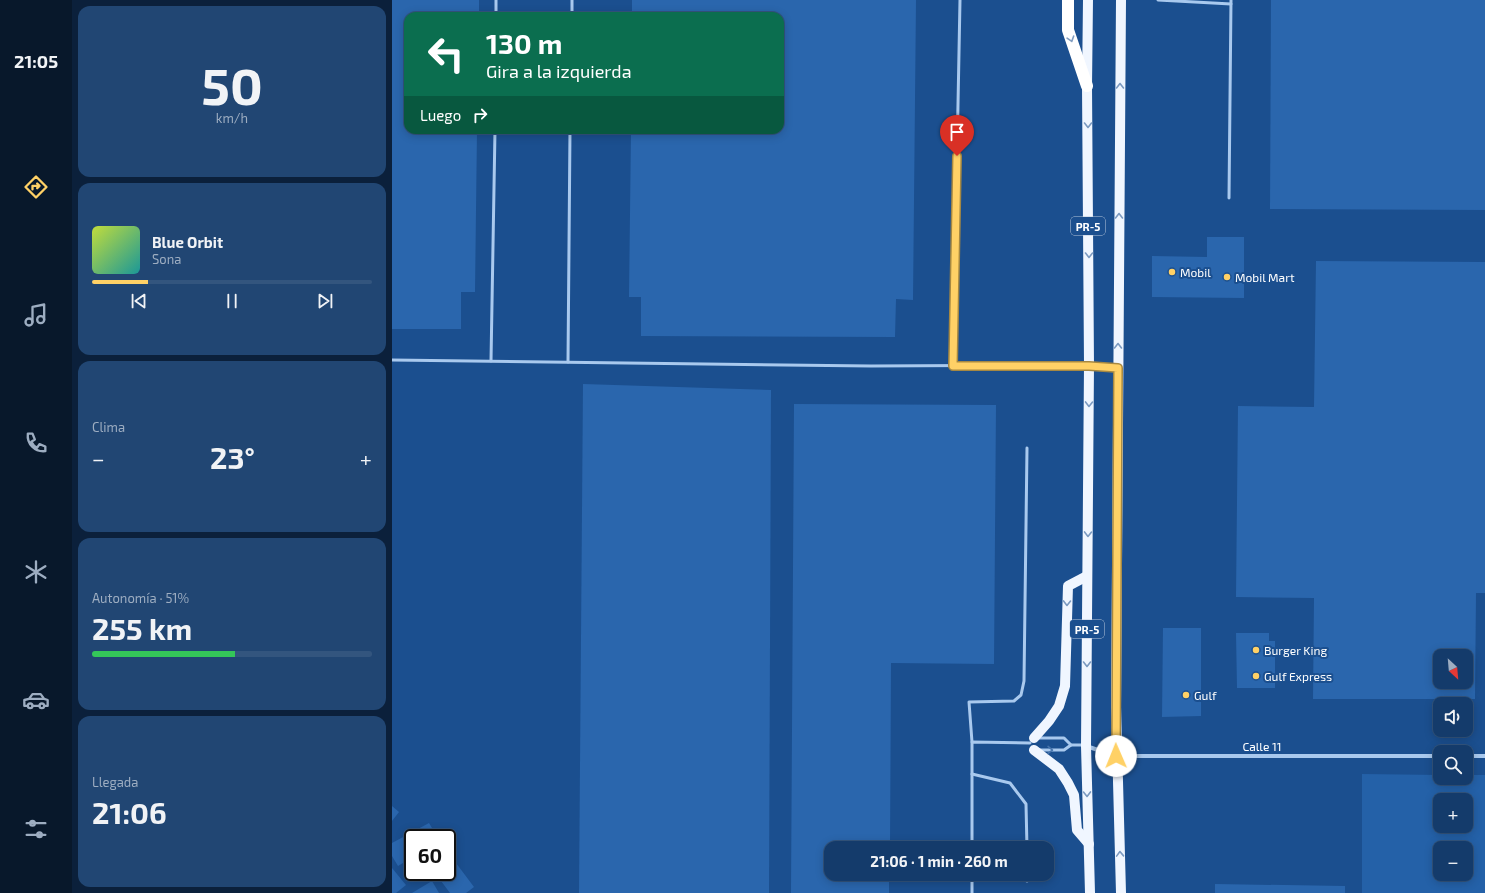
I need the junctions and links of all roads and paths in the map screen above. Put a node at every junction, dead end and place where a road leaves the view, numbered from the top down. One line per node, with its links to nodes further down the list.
1 (496, 0): 9 (lane)
2 (572, 0): 10 (lane)
3 (960, 0): 18 (lane)
4 (1068, 0): 11 (highway, one-way to 11)
5 (1088, 0): 11 (main road, PR-5)
6 (1121, 0): 20 (main road, PR-5, one-way to 6)
7 (1158, 0): 8 (lane)
8 (1231, 2): 14 (lane)
9 (496, 12)
10 (572, 12)
11 (1087, 86): 19 (main road, PR-5, one-way to 19)
12 (495, 134): 16 (lane)
13 (570, 134): 17 (lane)
14 (1229, 198)
15 (392, 360): 16 (lane)
16 (491, 361): 17 (lane)
17 (568, 362): 18 (lane)
18 (953, 366): 19 (lane)
19 (1089, 366): 20 (lane); 22 (main road, PR-5, one-way to 22)
20 (1118, 368): 27 (main road, PR-5)
21 (1027, 448): 23 (lane)
22 (1087, 576): 24 (main road, one-way to 24); 26 (main road, PR-5, one-way to 26)
23 (972, 742): 24 (lane); 31 (lane)
24 (1033, 744): 25 (lane); 25 (lane, one-way to 25); 34 (main road)
25 (1071, 744): 26 (lane)
26 (1086, 746): 27 (street, Calle 11); 34 (main road, PR-5, one-way to 34)
27 (1116, 756): 28 (street, Calle 11); 38 (main road, PR-5, one-way to 27)
28 (1433, 756)
29 (1473, 756): 30 (street)
30 (1485, 756)
31 (972, 774): 32 (lane); 33 (lane)
32 (972, 841)
33 (1027, 841)
34 (1089, 844): 37 (main road, PR-5)
35 (972, 881): 36 (lane)
36 (972, 893)
37 (1090, 893)
38 (1121, 893)

